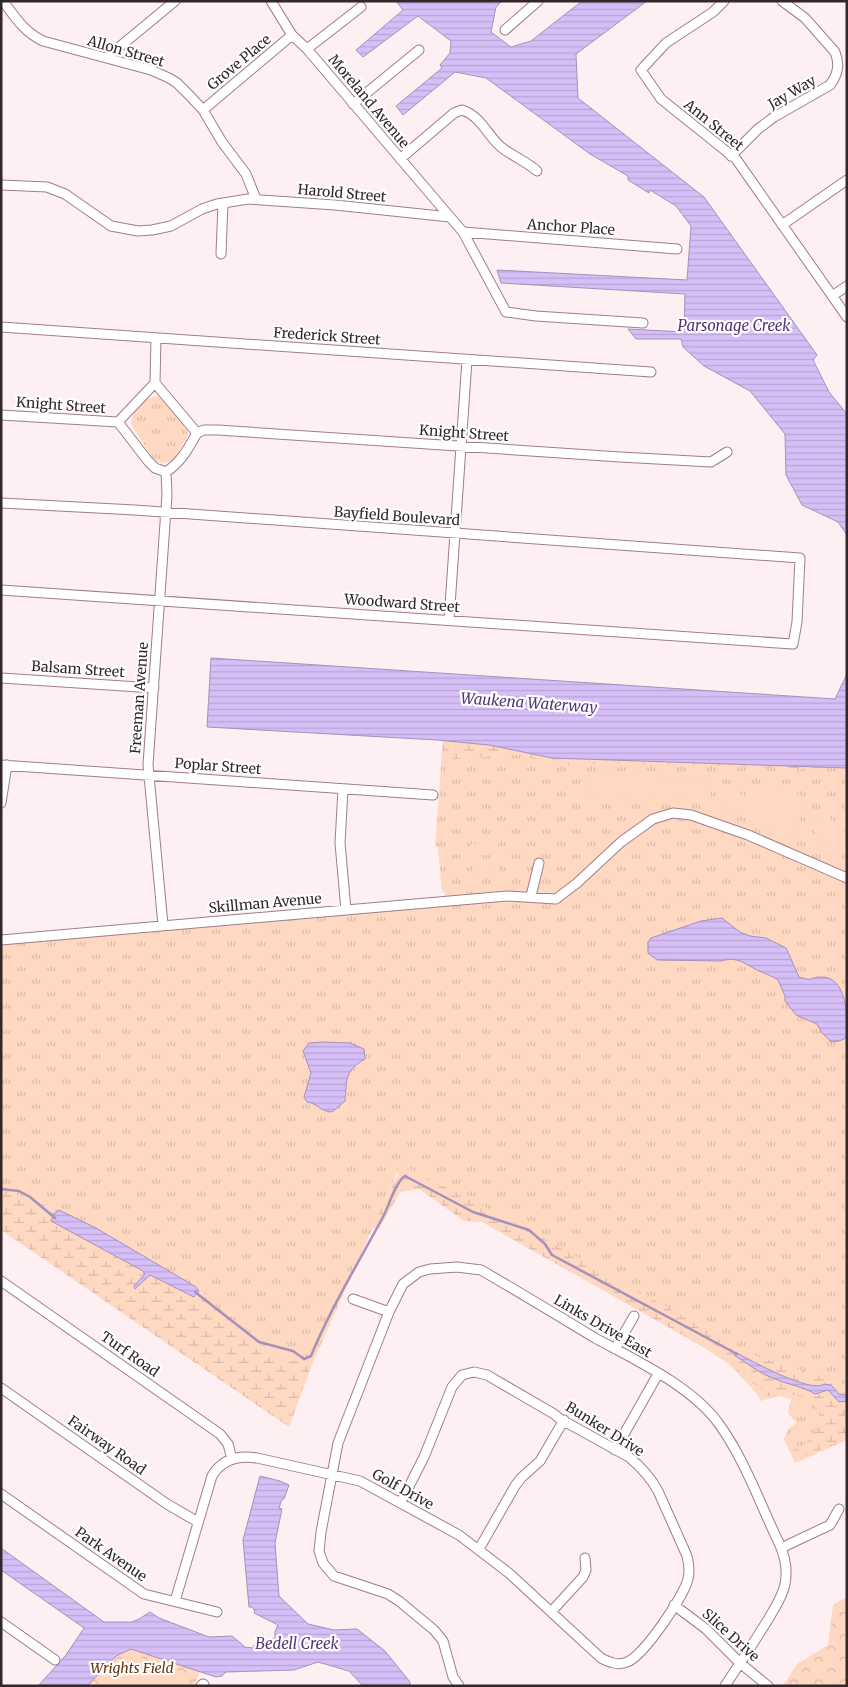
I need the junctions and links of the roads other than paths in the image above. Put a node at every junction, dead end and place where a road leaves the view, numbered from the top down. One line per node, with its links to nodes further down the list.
1 (3, 1): 12 (street, Allon Street)
2 (175, 1): 12 (street)
3 (271, 1): 9 (street, Moreland Avenue)
4 (538, 1): 8 (street)
5 (724, 1): 15 (street, Ann Street)
6 (782, 1): 15 (street, Jay Way)
7 (361, 7): 10 (street)
8 (505, 30)
9 (292, 35): 10 (street, Moreland Avenue); 14 (street, Grove Place)
10 (307, 50): 13 (street, Moreland Avenue)
11 (419, 50): 13 (street)
12 (106, 58): 14 (street, Allon Street)
13 (354, 104): 16 (street, Moreland Avenue)
14 (203, 110): 20 (street, Allon Street)
15 (731, 156): 23 (street, Ann Street)
16 (400, 159): 17 (street); 22 (street, Moreland Avenue)
17 (537, 171)
18 (847, 180): 23 (street)
19 (1, 184): 21 (street, Harold Street)
20 (256, 199): 21 (street, Harold Street); 22 (street, Harold Street)
21 (223, 203): 26 (street)
22 (450, 217): 24 (street)
23 (782, 225): 28 (street, Ann Street)
24 (463, 232): 25 (street, Anchor Place); 30 (street)
25 (677, 249)
26 (221, 254)
27 (847, 286): 28 (street)
28 (832, 296): 29 (street, Ann Street)
29 (847, 317)
30 (643, 323)
31 (1, 327): 32 (street, Frederick Street)
32 (156, 338): 33 (street, Frederick Street); 35 (street)
33 (467, 360): 34 (street, Frederick Street); 39 (street)
34 (651, 372)
35 (155, 382): 37 (street); 38 (street)
36 (1, 415): 37 (street, Knight Street)
37 (118, 422): 41 (street)
38 (196, 433): 39 (street, Knight Street); 41 (street)
39 (461, 447): 40 (street, Knight Street); 44 (street)
40 (727, 452)
41 (166, 472): 43 (street, Freeman Avenue)
42 (1, 503): 43 (street, Bayfield Boulevard)
43 (166, 513): 44 (street, Bayfield Boulevard); 46 (street, Freeman Avenue)
44 (455, 534): 47 (street); 48 (street, Bayfield Boulevard)
45 (1, 590): 46 (street, Woodward Street)
46 (160, 601): 47 (street, Woodward Street); 50 (street, Freeman Avenue)
47 (449, 620): 48 (street, Woodward Street)
48 (794, 635)
49 (1, 678): 50 (street, Balsam Street)
50 (154, 688): 52 (street, Freeman Avenue)
51 (4, 765): 52 (street, Poplar Street); 55 (street)
52 (150, 775): 53 (street, Poplar Street); 60 (street, Freeman Avenue)
53 (343, 789): 54 (street, Poplar Street); 59 (street)
54 (433, 795)
55 (1, 803)
56 (540, 863): 58 (street)
57 (847, 878): 58 (street, Skillman Avenue)
58 (531, 896): 59 (street, Skillman Avenue)
59 (346, 910): 60 (street, Skillman Avenue)
60 (163, 925): 61 (street, Skillman Avenue)
61 (1, 940)
62 (1, 1281): 71 (street, Turf Road)
63 (353, 1299): 64 (street)
64 (389, 1312): 66 (street, Links Drive East); 72 (street, Links Drive East)
65 (634, 1316): 66 (street)
66 (615, 1349): 67 (street, Links Drive East)
67 (658, 1374): 70 (street); 77 (street, Links Drive East)
68 (1, 1388): 76 (street, Fairway Road)
69 (564, 1420): 70 (street, Bunker Drive); 74 (street, Bunker Drive); 78 (street)
70 (615, 1450): 81 (street, Bunker Drive)
71 (232, 1459): 72 (street, Golf Drive); 76 (street)
72 (331, 1474): 74 (street, Golf Drive); 88 (street, Links Drive East)
73 (1, 1494): 80 (street, Park Avenue)
74 (401, 1502): 78 (street, Golf Drive)
75 (839, 1509): 77 (street)
76 (198, 1522): 80 (street)
77 (782, 1548): 87 (street, Links Drive East)
78 (479, 1549): 83 (street, Golf Drive)
79 (585, 1558): 83 (street)
80 (175, 1601): 82 (street, Park Avenue)
81 (674, 1605): 86 (street, Bunker Drive); 87 (street, Slice Drive)
82 (217, 1612)
83 (551, 1612): 86 (street, Golf Drive)
84 (1, 1622): 85 (street)
85 (55, 1660)
86 (611, 1662)
87 (740, 1663): 89 (street, Links Drive East); 90 (street, Slice Drive)
88 (459, 1686)
89 (725, 1686)
90 (768, 1686)

